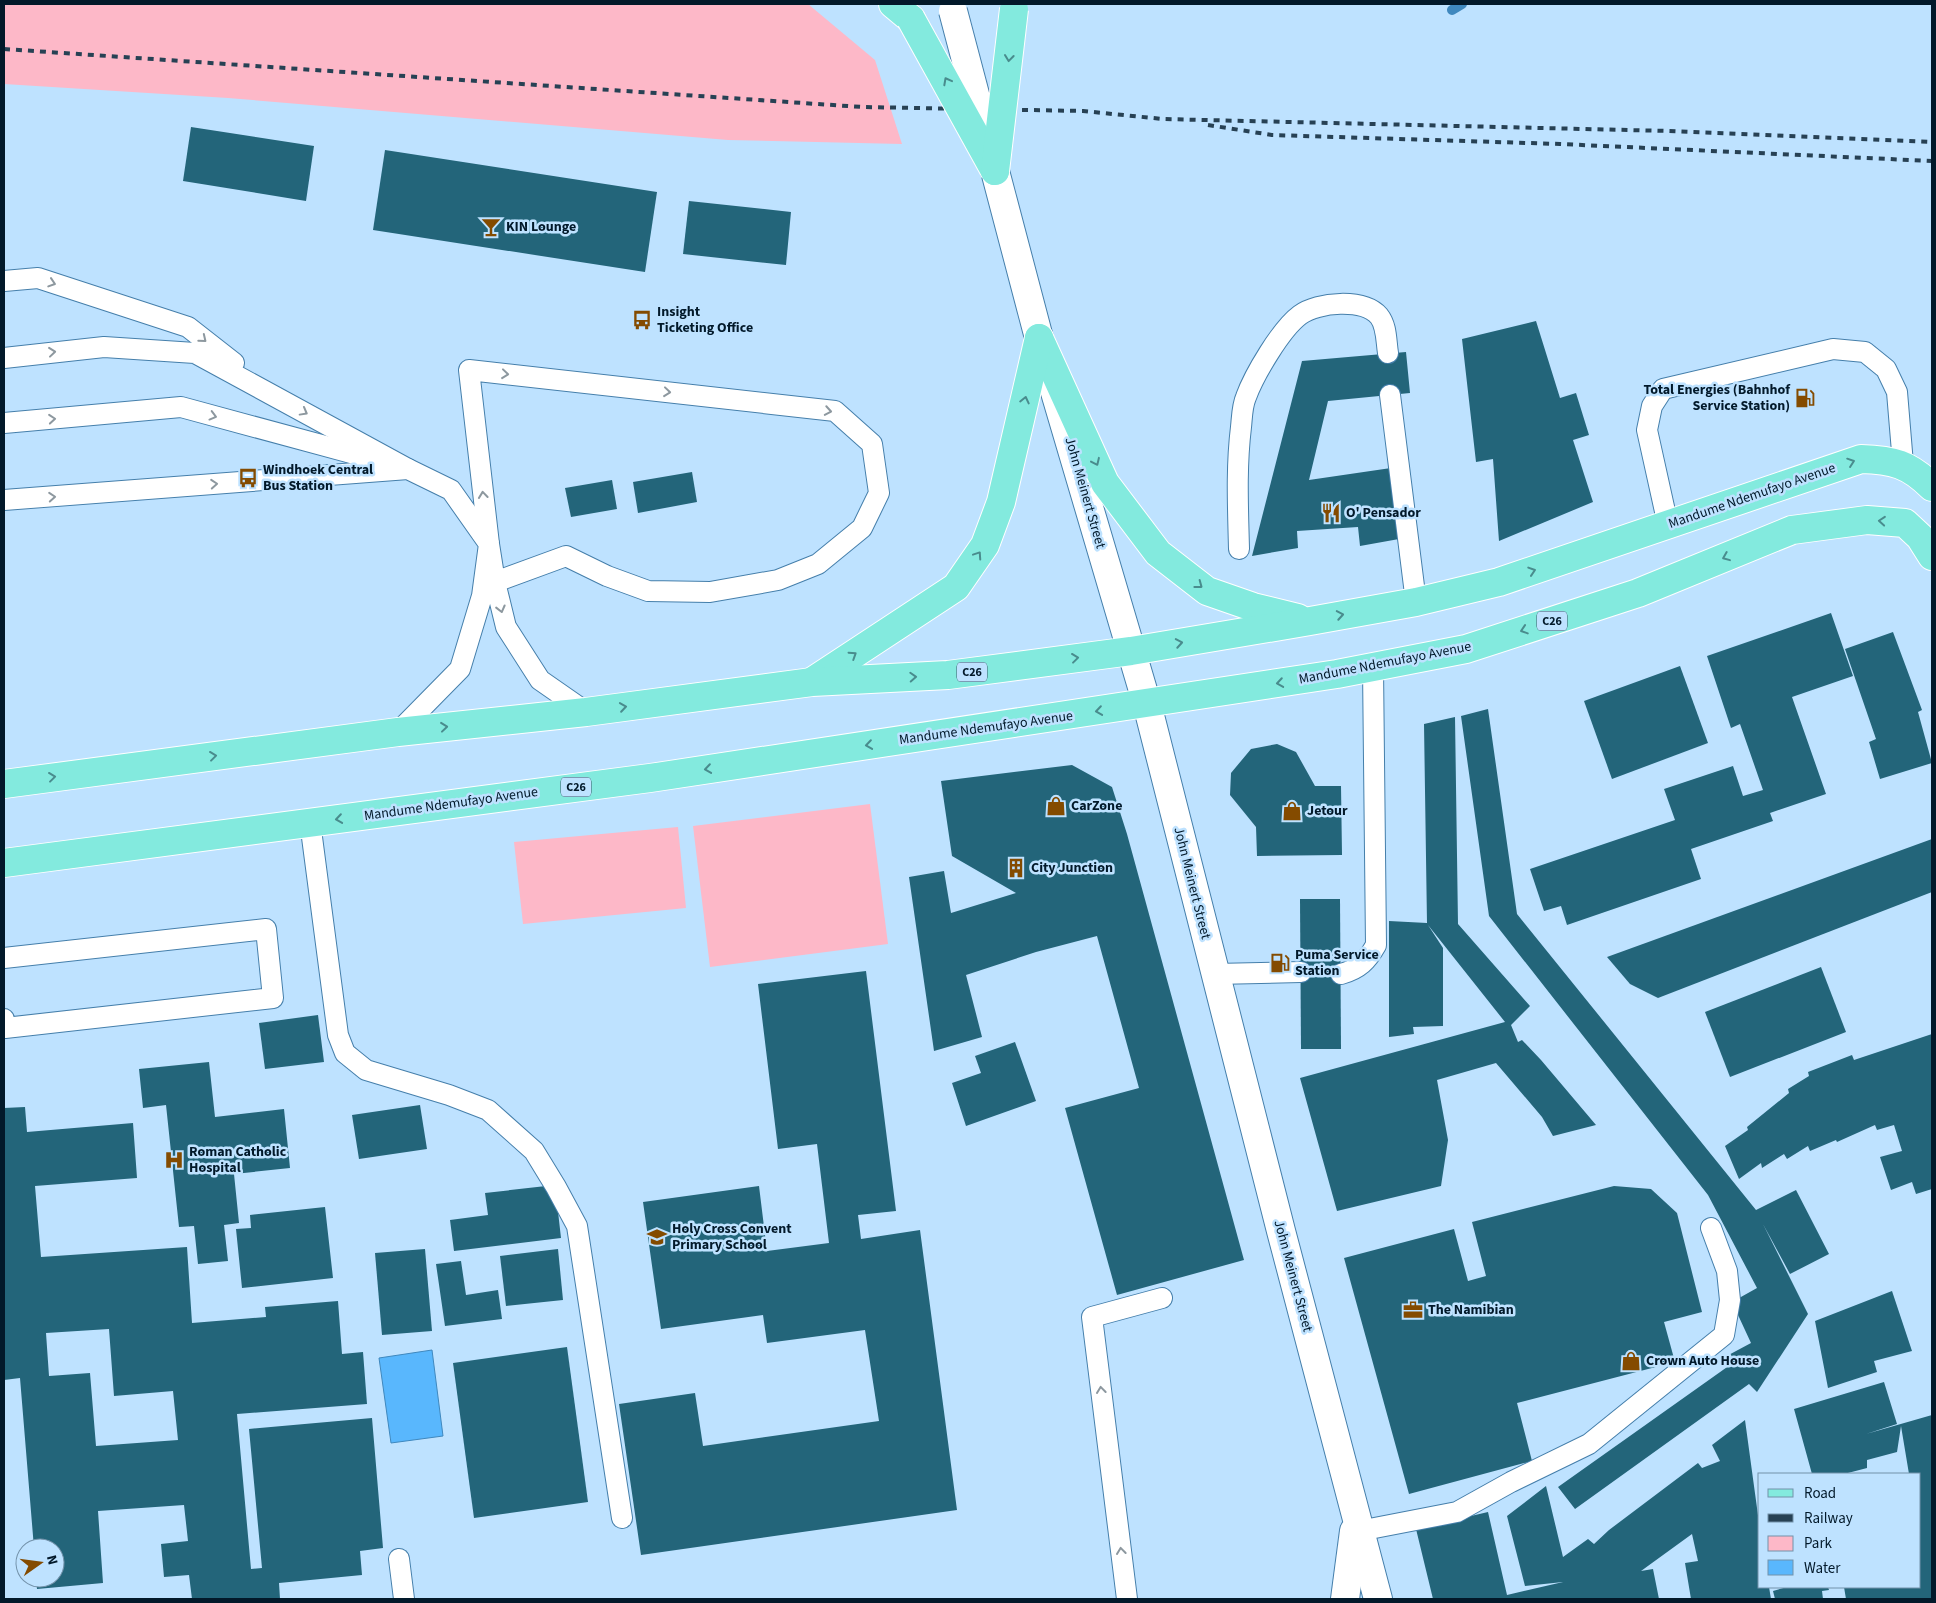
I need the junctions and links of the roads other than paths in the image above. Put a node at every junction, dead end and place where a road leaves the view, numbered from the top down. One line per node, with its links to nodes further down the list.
1 (952, 7): 4 (street, John Meinert Street, bridge)
2 (1015, 7): 4 (main road, one-way to 4, bridge)
3 (902, 12): 4 (main road, one-way to 3, bridge)
4 (995, 171): 6 (street, John Meinert Street)
5 (4, 281): 10 (lane, one-way to 10)
6 (1039, 338): 22 (main road, one-way to 22); 23 (street, John Meinert Street); 25 (main road, one-way to 6)
7 (1388, 353): 19 (lane)
8 (4, 358): 10 (lane, one-way to 10)
9 (1390, 395): 21 (lane)
10 (275, 396): 13 (lane, one-way to 13)
11 (4, 424): 13 (lane, one-way to 13)
12 (1903, 464): 14 (main road); 16 (main road, Mandume Ndemufayo Avenue / C26, one-way to 12); 16 (lane)
13 (408, 469): 15 (lane, one-way to 13); 18 (lane)
14 (1932, 487)
15 (4, 500)
16 (1668, 525): 21 (main road, Mandume Ndemufayo Avenue / C26, one-way to 16)
17 (1928, 540): 24 (main road, Mandume Ndemufayo Avenue / C26, one-way to 24)
18 (489, 544): 20 (lane); 20 (lane, one-way to 20); 28 (lane)
19 (1239, 549)
20 (495, 582): 27 (lane, one-way to 27)
21 (1416, 602): 22 (main road, Mandume Ndemufayo Avenue / C26, one-way to 21)
22 (1310, 620): 23 (main road, Mandume Ndemufayo Avenue / C26, one-way to 22)
23 (1131, 651): 25 (main road, Mandume Ndemufayo Avenue / C26, one-way to 23); 26 (street, John Meinert Street)
24 (1373, 667): 26 (main road, Mandume Ndemufayo Avenue / C26, one-way to 26); 35 (lane)
25 (812, 682): 27 (main road, Mandume Ndemufayo Avenue / C26, one-way to 25)
26 (1147, 704): 30 (main road, Mandume Ndemufayo Avenue / C26, one-way to 30); 34 (street, John Meinert Street)
27 (586, 712): 28 (main road, Mandume Ndemufayo Avenue / C26, one-way to 27)
28 (398, 732): 29 (main road, Mandume Ndemufayo Avenue / C26, one-way to 28)
29 (4, 784)
30 (310, 822): 31 (main road, Mandume Ndemufayo Avenue / C26); 39 (lane)
31 (4, 863)
32 (4, 958): 36 (lane)
33 (1301, 972): 34 (lane)
34 (1215, 974): 40 (street, John Meinert Street)
35 (1340, 974)
36 (4, 1019)
37 (1711, 1228): 40 (lane)
38 (1162, 1298): 43 (lane, one-way to 38)
39 (622, 1518)
40 (1358, 1525): 44 (street); 45 (street, John Meinert Street)
41 (399, 1559): 42 (lane)
42 (404, 1599)
43 (1126, 1599)
44 (1345, 1599)
45 (1378, 1599)

